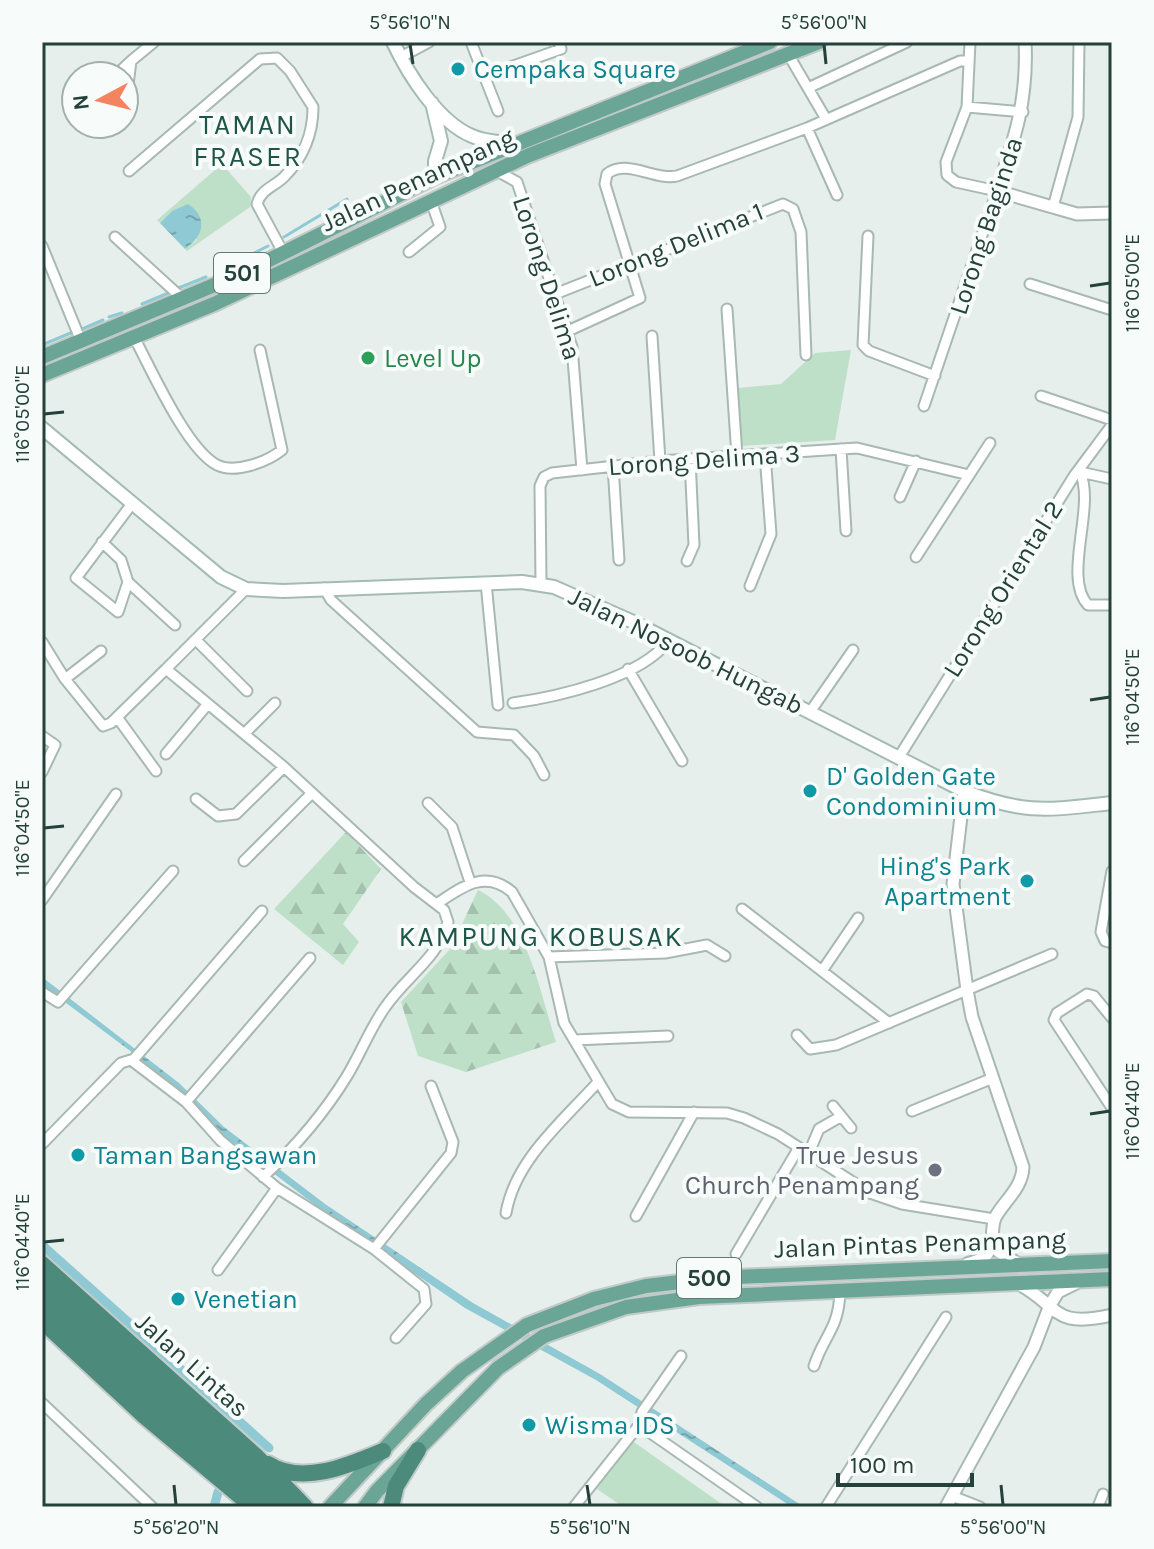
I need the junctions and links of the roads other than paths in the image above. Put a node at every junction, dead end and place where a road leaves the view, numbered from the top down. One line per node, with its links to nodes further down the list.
1 (154, 42): 14 (street)
2 (393, 42): 13 (main road)
3 (471, 42): 17 (street)
4 (559, 42): 17 (street)
5 (770, 42): 16 (main road, Jalan Penampang / 501)
6 (819, 42): 12 (main road, Jalan Penampang / 501)
7 (907, 42): 19 (street)
8 (970, 42): 15 (street)
9 (1025, 42): 23 (street, Lorong Baginda)
10 (1079, 42): 38 (street)
11 (424, 44): 13 (street)
12 (788, 54): 18 (main road, Jalan Penampang / 501); 19 (street)
13 (401, 57): 20 (main road)
14 (132, 60)
15 (969, 61): 21 (street); 24 (street)
16 (711, 66): 18 (main road); 28 (main road, Jalan Penampang / 501)
17 (485, 76): 22 (street)
18 (725, 77): 29 (main road, Jalan Penampang / 501)
19 (808, 88): 24 (street)
20 (432, 103): 26 (main road); 27 (main road)
21 (967, 107): 23 (street); 35 (street)
22 (498, 111)
23 (1023, 112): 35 (street, Lorong Baginda)
24 (826, 119): 25 (street)
25 (807, 128): 36 (street); 45 (street)
26 (462, 131): 27 (main road); 28 (main road)
27 (441, 141): 32 (main road)
28 (515, 144): 32 (main road, Jalan Penampang / 501)
29 (527, 156): 31 (main road, Jalan Penampang / 501); 33 (street, Lorong Delima)
30 (129, 171): 44 (street)
31 (496, 171): 33 (street, Lorong Delima); 34 (main road, Jalan Penampang / 501)
32 (435, 177): 34 (main road); 44 (main road, Jalan Penampang / 501)
33 (517, 182): 47 (street, Lorong Delima)
34 (452, 191): 37 (main road, Jalan Penampang / 501)
35 (997, 191): 38 (street); 59 (street, Lorong Baginda)
36 (837, 195)
37 (431, 201): 43 (street); 53 (main road, Jalan Penampang / 501)
38 (1053, 207): 39 (street)
39 (1112, 213)
40 (868, 236): 59 (street)
41 (115, 237): 48 (street)
42 (42, 246): 54 (street)
43 (409, 252)
44 (284, 254): 48 (main road, Jalan Penampang / 501)
45 (632, 263): 47 (street, Lorong Delima 1); 51 (street); 56 (street, Lorong Delima 1)
46 (1030, 284): 50 (street)
47 (555, 294): 51 (street, Lorong Delima)
48 (183, 299): 54 (main road, Jalan Penampang / 501)
49 (727, 309): 68 (street)
50 (1112, 310)
51 (568, 331): 73 (street, Lorong Delima)
52 (652, 336): 70 (street)
53 (135, 339): 55 (street); 58 (main road, Jalan Penampang / 501)
54 (81, 341): 57 (main road, Jalan Penampang / 501)
55 (260, 350)
56 (806, 355)
57 (42, 357)
58 (45, 376)
59 (935, 376): 61 (street, Lorong Baginda)
60 (1041, 396): 63 (street)
61 (924, 406)
62 (42, 421): 64 (main road)
63 (1112, 423): 74 (street, Lorong Oriental 2)
64 (47, 432): 78 (main road)
65 (990, 443): 75 (street)
66 (841, 449): 67 (street, Lorong Delima 3); 71 (street, Lorong Delima 3); 79 (street)
67 (765, 454): 68 (street, Lorong Delima 3); 87 (street)
68 (737, 456): 69 (street, Lorong Delima 3)
69 (690, 459): 70 (street, Lorong Delima 3); 83 (street)
70 (660, 461): 72 (street, Lorong Delima 3)
71 (916, 461): 75 (street, Lorong Delima 3); 77 (street)
72 (613, 466): 73 (street, Lorong Delima 3); 82 (street)
73 (582, 470): 86 (street, Lorong Delima 3)
74 (1080, 472): 76 (street); 90 (street); 110 (street, Lorong Oriental 2)
75 (969, 475): 81 (street)
76 (1112, 479)
77 (900, 497)
78 (131, 505): 80 (street); 89 (main road)
79 (846, 531)
80 (102, 542): 84 (street); 84 (street)
81 (916, 557)
82 (619, 560)
83 (687, 561)
84 (128, 582): 91 (street)
85 (486, 583): 86 (main road, Jalan Nosoob Hungab); 88 (main road, Jalan Nosoob Hungab); 104 (street)
86 (541, 583): 93 (main road, Jalan Nosoob Hungab)
87 (750, 586)
88 (324, 588): 89 (main road, Jalan Nosoob Hungab); 115 (street)
89 (246, 589): 92 (street)
90 (1112, 605)
91 (175, 625)
92 (196, 640): 97 (street); 100 (street)
93 (668, 641): 98 (street); 105 (main road, Jalan Nosoob Hungab)
94 (42, 642): 99 (street)
95 (853, 650): 105 (street)
96 (101, 651): 99 (street)
97 (166, 669): 103 (street); 106 (street)
98 (628, 669): 102 (street); 111 (street)
99 (65, 679): 106 (street)
100 (247, 691)
101 (275, 703): 107 (street)
102 (513, 703)
103 (207, 705): 107 (street); 109 (street)
104 (498, 705)
105 (810, 712): 110 (main road, Jalan Nosoob Hungab)
106 (117, 717): 113 (street)
107 (245, 733): 112 (street)
108 (42, 736): 114 (street)
109 (166, 754)
110 (899, 757): 116 (main road, Jalan Nosoob Hungab)
111 (682, 761)
112 (284, 767): 117 (street); 119 (street)
113 (156, 771)
114 (42, 772)
115 (544, 775)
116 (964, 791): 121 (main road, Jalan Nosoob Hungab); 137 (street)
117 (312, 793): 122 (street); 127 (street)
118 (116, 794): 126 (street)
119 (196, 799)
120 (428, 803): 125 (street)
121 (1112, 803)
122 (244, 861)
123 (173, 871): 138 (street)
124 (1112, 871): 131 (street)
125 (470, 882): 127 (street); 134 (street)
126 (42, 900)
127 (438, 903): 158 (street)
128 (742, 909): 136 (street)
129 (262, 911): 144 (street)
130 (858, 918): 136 (street)
131 (1112, 943)
132 (1052, 954): 137 (street)
133 (725, 956): 134 (street)
134 (549, 957): 143 (street)
135 (310, 958): 148 (street)
136 (822, 971): 140 (street)
137 (967, 990): 140 (street); 145 (street)
138 (42, 992)
139 (1112, 1018): 150 (street)
140 (889, 1023): 141 (street)
141 (797, 1035)
142 (668, 1036): 143 (street)
143 (574, 1040): 146 (street)
144 (132, 1060): 148 (street); 155 (street)
145 (993, 1078): 151 (street); 162 (street)
146 (598, 1082): 152 (street); 160 (street)
147 (431, 1086): 164 (street)
148 (186, 1102): 158 (street)
149 (833, 1106): 153 (street)
150 (1112, 1108)
151 (912, 1111)
152 (694, 1112): 156 (street); 161 (street)
153 (840, 1117): 154 (street); 157 (street)
154 (851, 1128)
155 (42, 1144)
156 (798, 1149): 157 (street); 165 (street)
157 (808, 1155): 162 (street)
158 (267, 1174): 159 (street)
159 (277, 1188): 164 (street); 170 (street)
160 (506, 1213)
161 (636, 1216)
162 (994, 1219): 163 (street)
163 (993, 1240): 167 (street); 169 (street)
164 (377, 1245): 179 (street)
165 (736, 1254)
166 (1112, 1261): 167 (main road, Jalan Pintas Penampang / 500)
167 (1017, 1263): 169 (main road, Jalan Pintas Penampang / 500)
168 (42, 1264): 186 (highway, Jalan Lintas)
169 (961, 1265): 185 (main road, Jalan Pintas Penampang / 500)
170 (218, 1270)
171 (1112, 1279): 172 (main road, Jalan Pintas Penampang / 500)
172 (1082, 1281): 173 (main road, Jalan Pintas Penampang / 500); 176 (street)
173 (1015, 1282): 174 (main road, Jalan Pintas Penampang / 500); 176 (street)
174 (840, 1291): 181 (street); 184 (main road, Jalan Pintas Penampang / 500)
175 (45, 1301): 188 (highway, Jalan Lintas); 191 (highway); 195 (highway, Jalan Lintas)
176 (1048, 1308): 177 (street); 192 (street)
177 (1112, 1315)
178 (946, 1317): 203 (street)
179 (396, 1338)
180 (681, 1356): 183 (street)
181 (814, 1366)
182 (42, 1403): 193 (street)
183 (639, 1425): 201 (street); 202 (street)
184 (418, 1450): 189 (main road, Jalan Pintas Penampang / 500); 200 (highway)
185 (383, 1451): 186 (highway); 187 (main road, Jalan Pintas Penampang / 500)
186 (257, 1457): 188 (highway, Jalan Lintas)
187 (358, 1475): 189 (main road); 198 (main road, Jalan Pintas Penampang / 500)
188 (278, 1486): 196 (highway); 197 (highway, Jalan Lintas)
189 (377, 1491): 199 (main road, Jalan Pintas Penampang / 500)
190 (1103, 1494): 205 (street)
191 (238, 1500): 194 (highway)
192 (949, 1502): 204 (street)
193 (148, 1506)
194 (253, 1507)
195 (269, 1507)
196 (295, 1507)
197 (305, 1507)
198 (330, 1507)
199 (365, 1507)
200 (391, 1507)
201 (574, 1507)
202 (757, 1507)
203 (826, 1507)
204 (980, 1507)
205 (1098, 1507)

